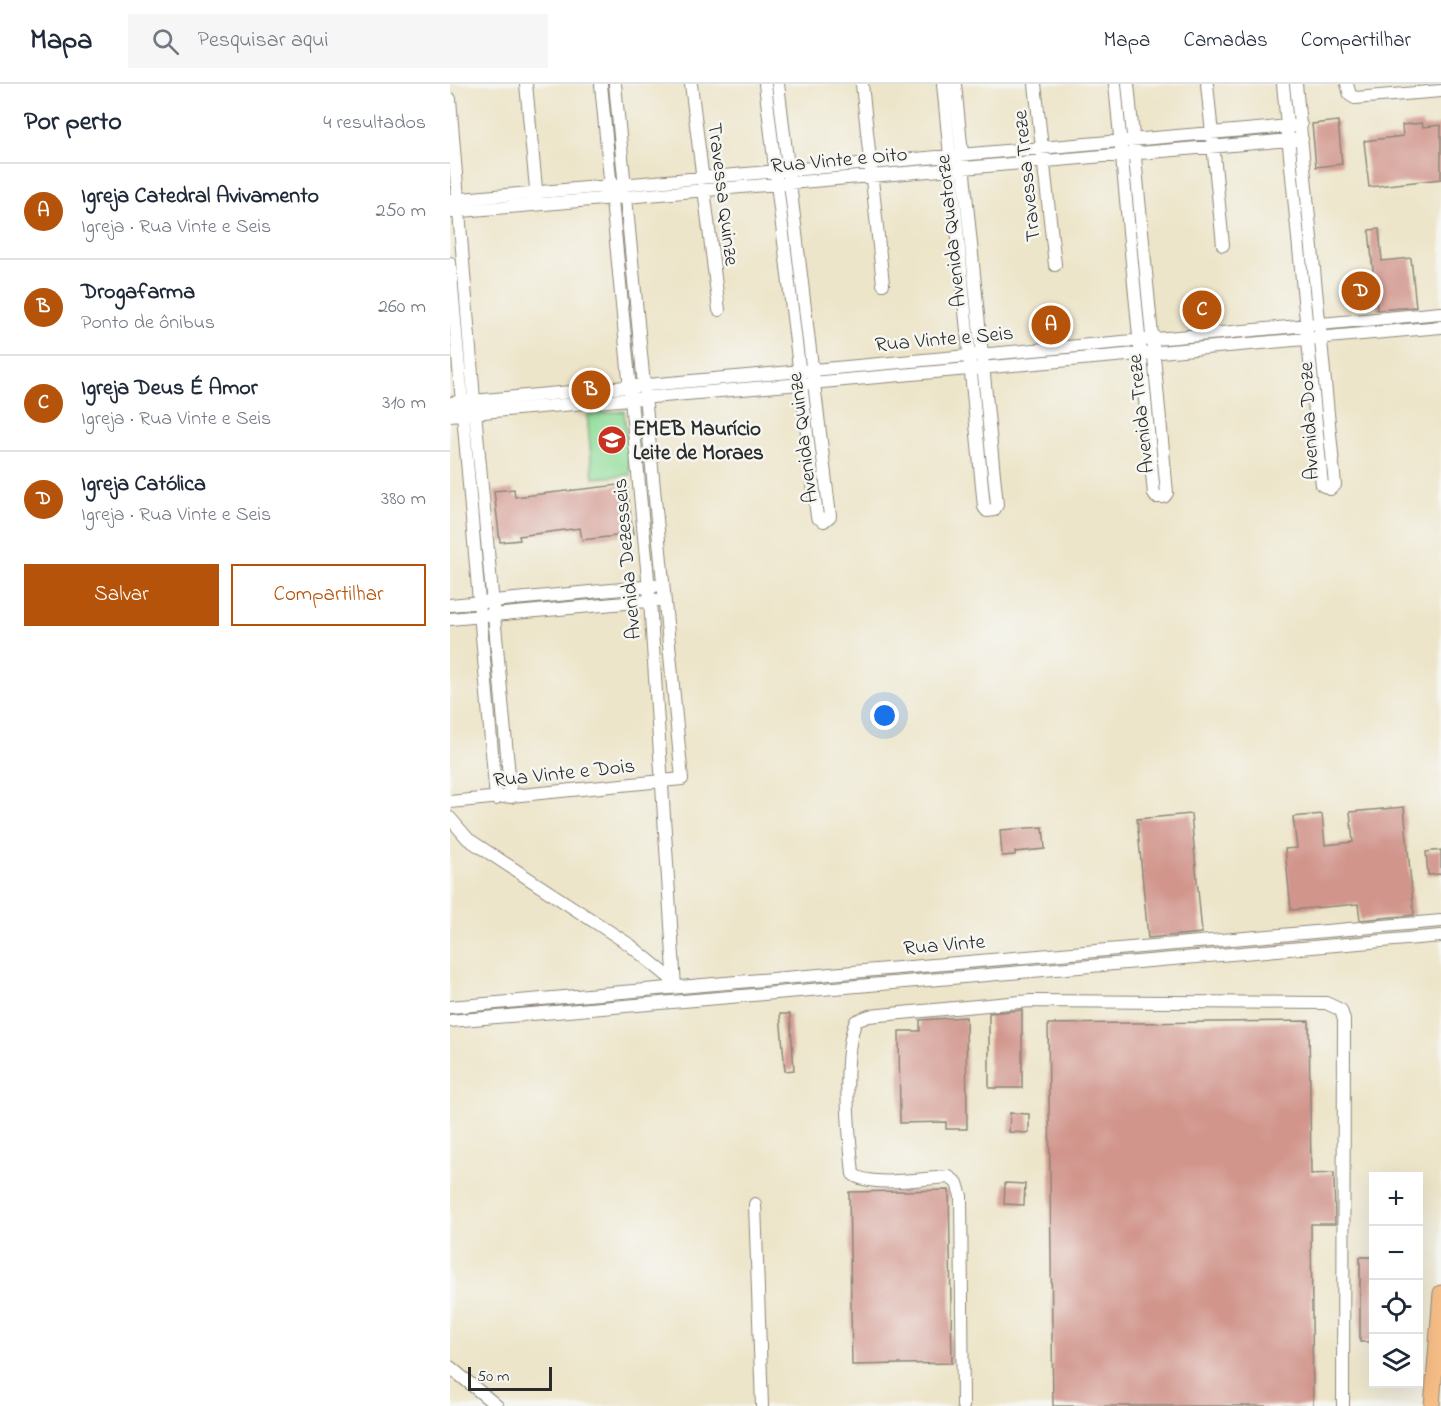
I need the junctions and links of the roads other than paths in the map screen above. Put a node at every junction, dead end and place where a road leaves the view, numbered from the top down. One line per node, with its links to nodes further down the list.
1 (526, 84): 36 (street)
2 (601, 84): 35 (street, Avenida Dezesseis)
3 (615, 84): 34 (street, Avenida Dezesseis)
4 (691, 84): 33 (street, Travessa Quinze)
5 (765, 84): 32 (street, Avenida Quinze)
6 (778, 84): 31 (street, Avenida Quinze)
7 (862, 84): 30 (street)
8 (943, 84): 29 (street, Avenida Quatorze)
9 (955, 84): 28 (street, Avenida Quatorze)
10 (1035, 84): 27 (street, Travessa Treze)
11 (1115, 84): 24 (street, Avenida Treze)
12 (1128, 84): 24 (street, Avenida Treze)
13 (1207, 84): 21 (street)
14 (1283, 84): 20 (street, Avenida Doze)
15 (1296, 84): 19 (street, Avenida Doze)
16 (1347, 84): 17 (street)
17 (1441, 91)
18 (450, 99): 37 (street)
19 (1301, 124): 20 (street, Rua Vinte e Oito); 22 (street, Avenida Doze)
20 (1287, 126): 21 (street, Rua Vinte e Oito); 23 (street, Avenida Doze)
21 (1212, 133): 24 (street, Rua Vinte e Oito); 25 (street)
22 (1302, 139): 23 (street); 44 (street, Avenida Doze)
23 (1288, 140): 25 (street); 45 (street, Avenida Doze)
24 (1126, 145): 26 (street, Avenida Treze); 27 (street, Rua Vinte e Oito); 48 (street, Avenida Treze)
25 (1213, 146): 26 (street); 38 (street)
26 (1136, 153): 48 (street, Avenida Treze)
27 (1043, 154): 28 (street, Rua Vinte e Oito); 40 (street, Travessa Treze)
28 (963, 161): 29 (street, Rua Vinte e Oito); 53 (street, Avenida Quatorze)
29 (949, 163): 30 (street, Rua Vinte e Oito); 54 (street, Avenida Quatorze)
30 (871, 170): 31 (street, Rua Vinte e Oito); 41 (street)
31 (790, 177): 32 (street, Rua Vinte e Oito); 55 (street, Avenida Quinze)
32 (775, 178): 33 (street, Rua Vinte e Oito); 56 (street, Avenida Quinze)
33 (704, 184): 34 (street, Rua Vinte e Oito); 42 (street, Travessa Quinze)
34 (626, 191): 35 (street, Rua Vinte e Oito); 59 (street, Avenida Dezesseis)
35 (611, 192): 36 (street, Rua Vinte e Oito); 60 (street, Avenida Dezesseis)
36 (537, 199): 37 (street, Rua Vinte e Oito)
37 (455, 206): 61 (street)
38 (1223, 245)
39 (450, 263): 61 (street)
40 (1055, 265)
41 (883, 284)
42 (719, 310)
43 (1441, 313): 44 (street, Rua Vinte e Seis)
44 (1321, 324): 45 (street, Rua Vinte e Seis); 49 (street, Avenida Doze)
45 (1306, 325): 47 (street, Rua Vinte e Seis); 50 (street, Avenida Doze)
46 (1441, 327): 49 (street, Rua Vinte e Seis)
47 (1268, 329): 48 (street, Rua Vinte e Seis); 51 (street)
48 (1145, 338): 52 (street, Avenida Treze); 53 (street, Rua Vinte e Seis)
49 (1322, 338): 50 (street, Rua Vinte e Seis); 64 (street, Avenida Doze)
50 (1308, 339): 51 (street, Rua Vinte e Seis); 65 (street, Avenida Doze)
51 (1268, 343): 52 (street, Rua Vinte e Seis)
52 (1146, 353): 52 (street, Avenida Treze); 53 (street, Rua Vinte e Seis)
53 (982, 360): 54 (street, Rua Vinte e Seis); 62 (street, Avenida Quatorze)
54 (969, 361): 55 (street, Rua Vinte e Seis); 57 (street, Rua Vinte e Seis); 63 (street, Avenida Quatorze)
55 (814, 370): 56 (street, Rua Vinte e Seis); 57 (street, Avenida Quinze)
56 (799, 371): 58 (street, Avenida Quinze); 59 (street, Rua Vinte e Seis)
57 (814, 383): 58 (street, Rua Vinte e Seis); 58 (street, Avenida Quinze)
58 (801, 384): 59 (street, Rua Vinte e Seis)
59 (645, 391): 60 (street, Rua Vinte e Seis); 66 (street, Avenida Dezesseis)
60 (631, 392): 61 (street, Rua Vinte e Seis); 67 (street, Avenida Dezesseis)
61 (462, 408): 70 (street); 71 (street)
62 (989, 427): 63 (street); 63 (street, Avenida Quatorze)
63 (976, 429)
64 (1331, 436): 65 (street); 65 (street, Avenida Doze)
65 (1317, 437)
66 (662, 586): 67 (street); 68 (street, Avenida Dezesseis)
67 (649, 587): 69 (street, Avenida Dezesseis); 70 (street)
68 (664, 599): 69 (street); 76 (street, Avenida Dezesseis)
69 (650, 600): 73 (street); 77 (street, Avenida Dezesseis)
70 (492, 601): 71 (street); 73 (street)
71 (477, 603): 72 (street); 74 (street)
72 (450, 605)
73 (494, 615): 74 (street); 78 (street)
74 (479, 616): 75 (street); 79 (street)
75 (450, 619)
76 (682, 779): 77 (street, Rua Vinte e Dois); 81 (street)
77 (663, 780): 78 (street, Rua Vinte e Dois); 81 (street, Avenida Dezesseis)
78 (511, 797): 79 (street, Rua Vinte e Dois)
79 (496, 800): 80 (street, Rua Vinte e Dois)
80 (450, 802)
81 (663, 807): 85 (street, Avenida Dezesseis)
82 (450, 818): 85 (street)
83 (1441, 921): 85 (street, Rua Vinte)
84 (1441, 936): 87 (street, Rua Vinte)
85 (675, 984): 86 (street, Rua Vinte)
86 (450, 1006)
87 (450, 1021)
88 (756, 1204): 92 (street)
89 (1441, 1293): 95 (main road)
90 (450, 1367): 91 (street)
91 (497, 1406)
92 (762, 1406)
93 (963, 1406): 94 (street)
94 (1342, 1406)
95 (1432, 1406)

